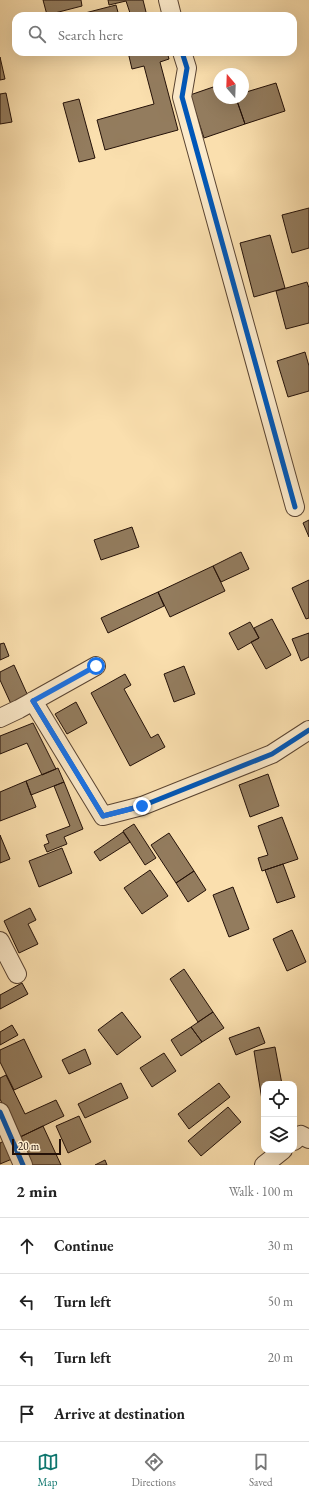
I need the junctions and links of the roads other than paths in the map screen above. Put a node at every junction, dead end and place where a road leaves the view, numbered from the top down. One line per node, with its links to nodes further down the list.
1 (168, 0): 2 (street)
2 (171, 12)
3 (183, 56): 4 (street)
4 (295, 507)
5 (96, 666): 6 (street)
6 (33, 701): 7 (street); 8 (street)
7 (0, 718)
8 (309, 730)
9 (0, 940): 10 (street)
10 (16, 974)
11 (0, 1112): 15 (street)
12 (297, 1139): 13 (street)
13 (309, 1139)
14 (279, 1153): 16 (street)
15 (23, 1165)
16 (264, 1165)

